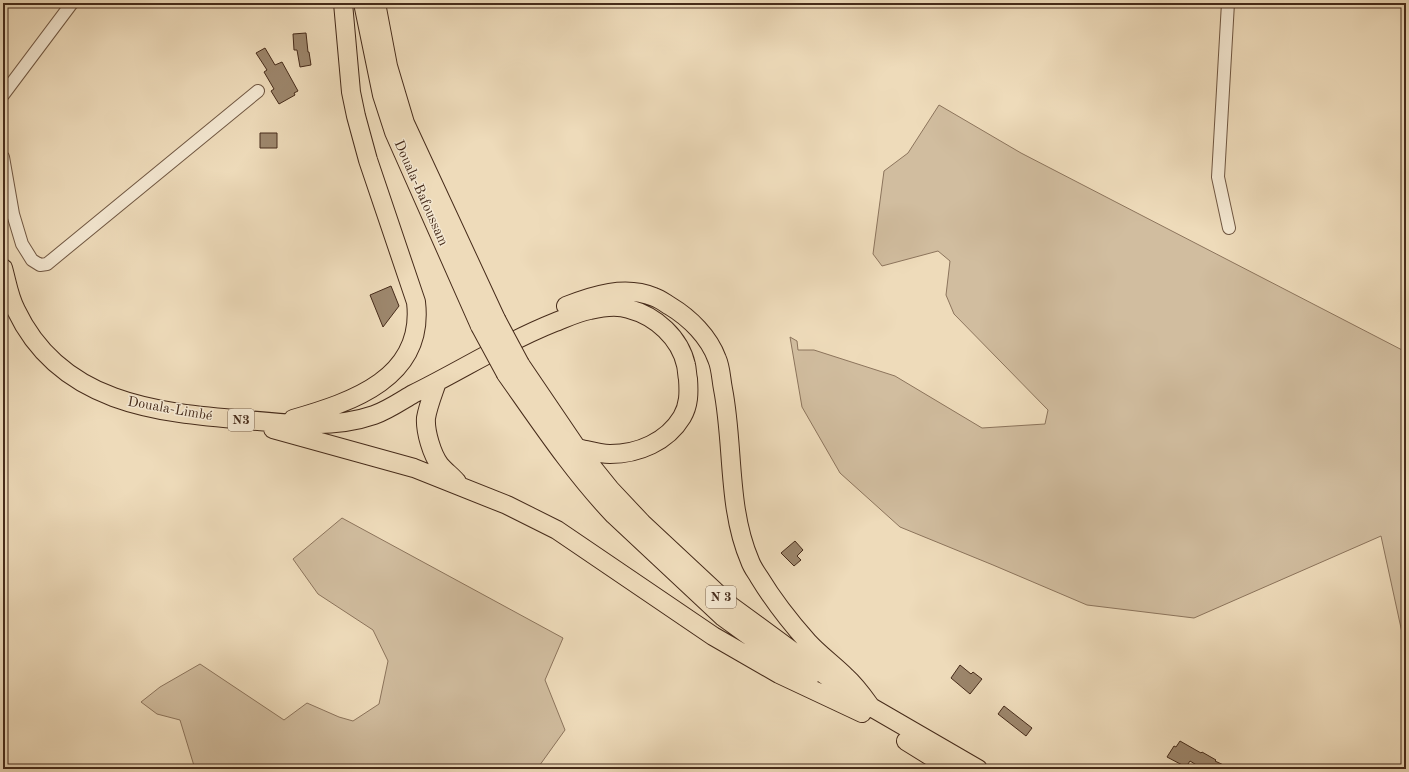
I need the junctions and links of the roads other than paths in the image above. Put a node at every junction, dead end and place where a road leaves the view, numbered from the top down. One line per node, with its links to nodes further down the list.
1 (72, 3): 7 (street)
2 (343, 3): 16 (highway)
3 (363, 3): 11 (highway, Douala-Bafoussam)
4 (376, 3): 11 (highway, Douala-Bafoussam)
5 (1228, 3): 9 (street)
6 (258, 91): 8 (street)
7 (3, 95)
8 (3, 157)
9 (1229, 228)
10 (3, 268): 15 (highway, Douala-Limbé / N3)
11 (488, 323): 13 (highway, Douala-Bafoussam, bridge)
12 (528, 332): 14 (highway, Douala-Limbé / N3); 17 (highway); 19 (highway)
13 (513, 369): 17 (highway, N 3); 19 (highway, N 3)
14 (437, 382): 16 (highway, Douala-Limbé / N3); 18 (highway)
15 (240, 420): 16 (highway, Douala-Limbé / N3); 18 (highway)
16 (282, 423)
17 (576, 448): 19 (highway, N 3)
18 (461, 486): 19 (highway)
19 (866, 710): 20 (highway, N 3); 21 (highway, N 3)
20 (951, 769)
21 (978, 769)

